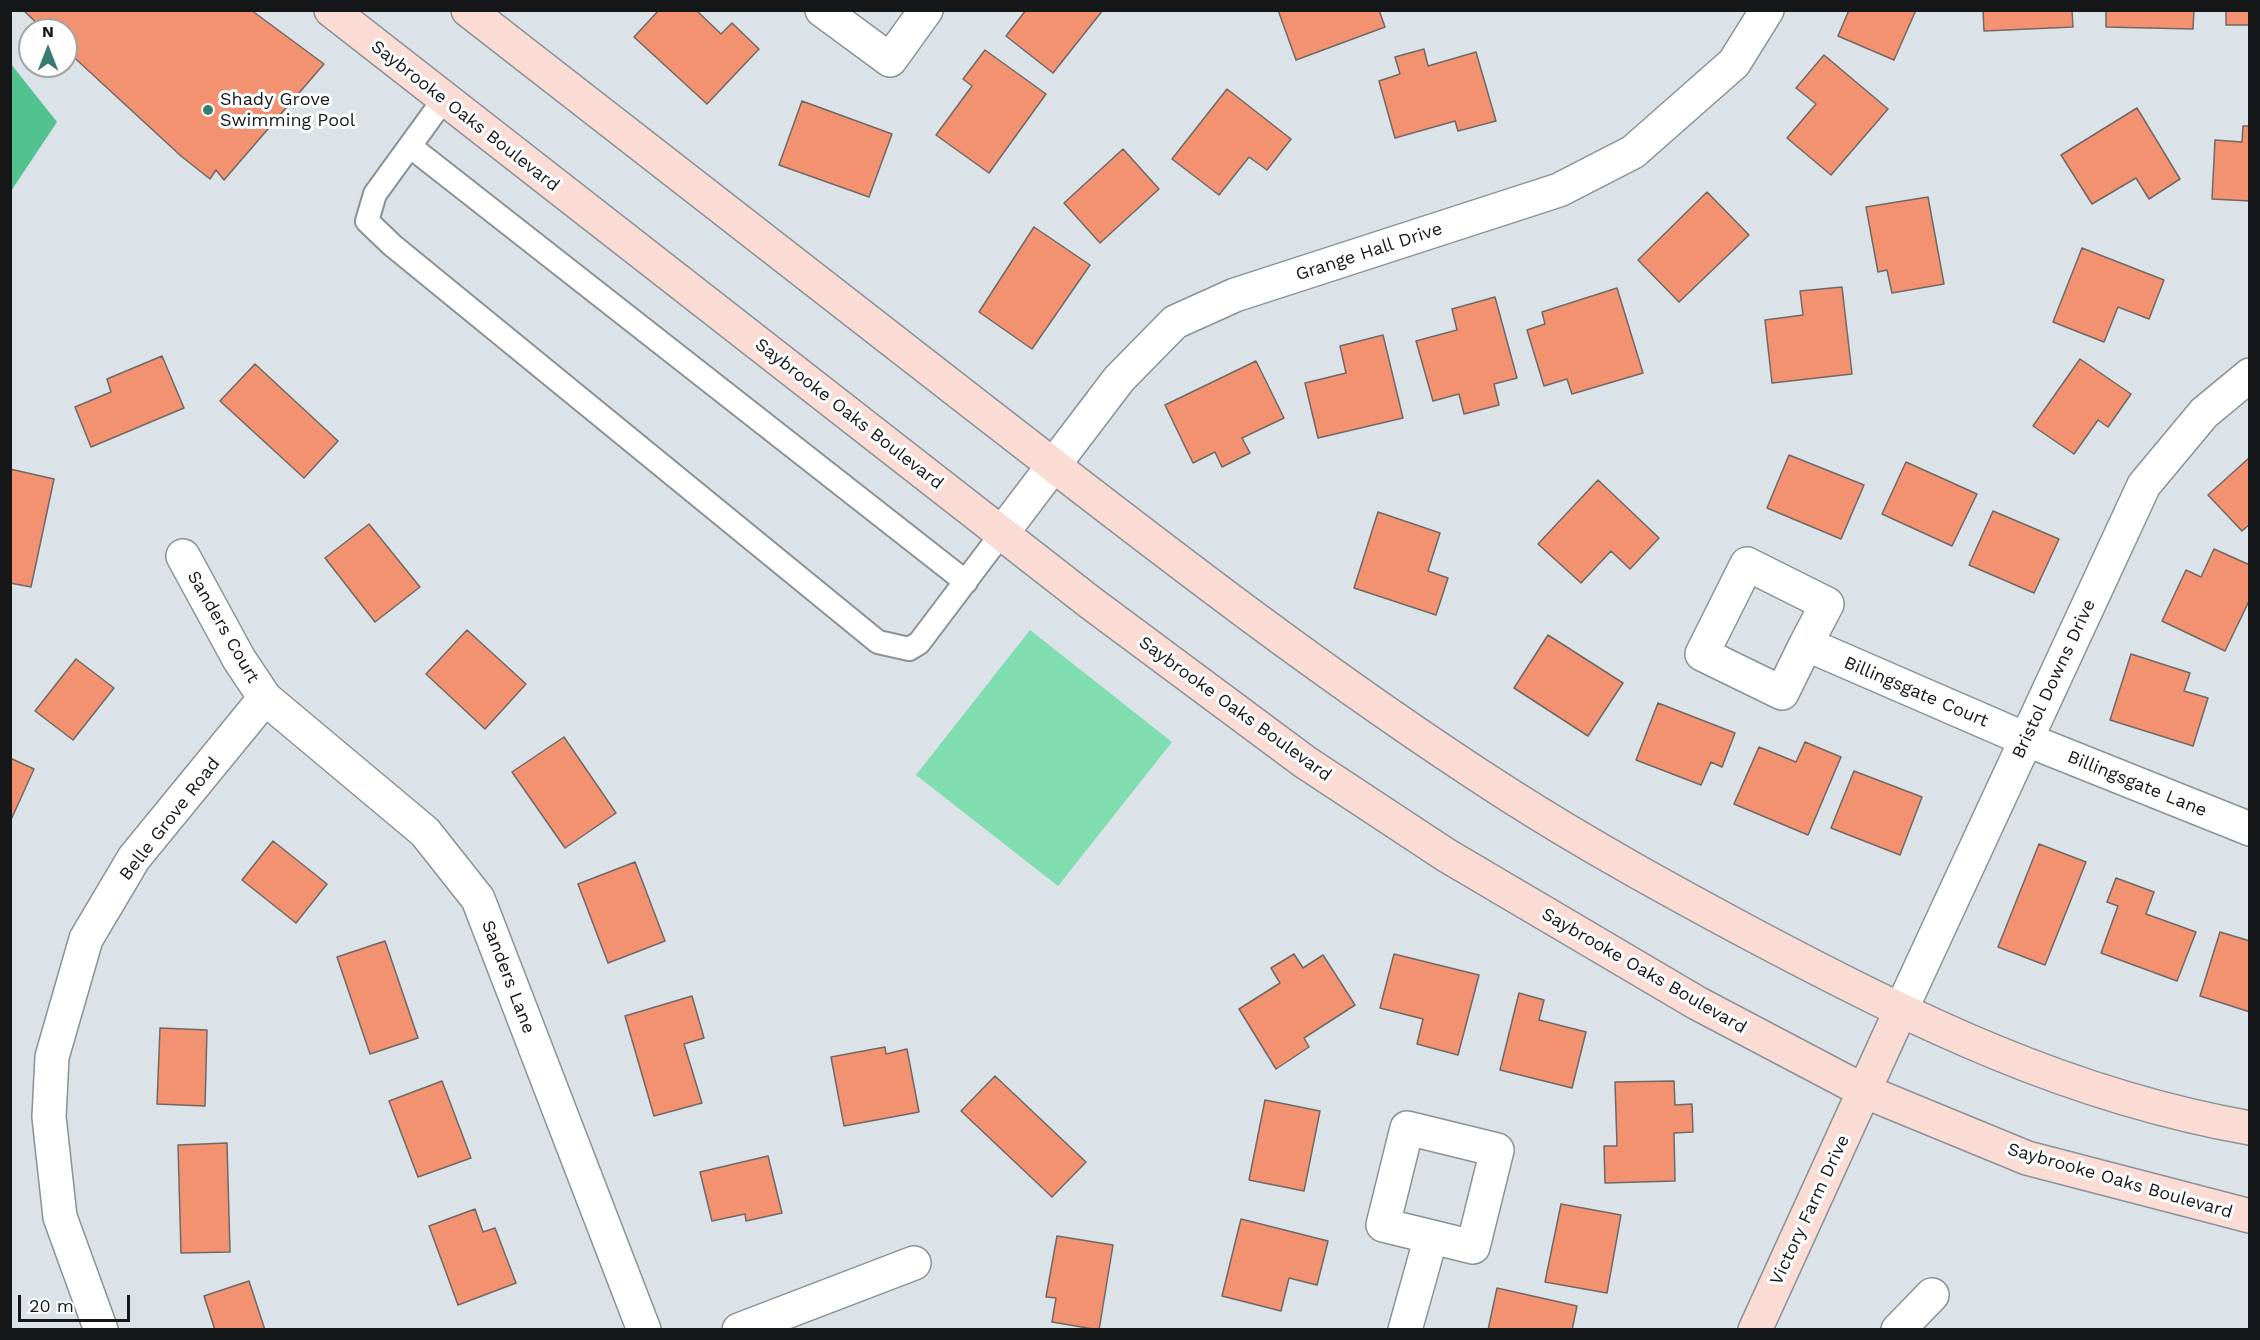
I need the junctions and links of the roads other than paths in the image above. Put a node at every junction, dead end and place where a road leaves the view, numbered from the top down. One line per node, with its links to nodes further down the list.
1 (468, 10): 9 (street)
2 (822, 10): 3 (street)
3 (926, 10)
4 (1767, 10): 9 (street, Grange Hall Drive)
5 (334, 12): 6 (street, Saybrooke Oaks Boulevard)
6 (444, 99): 7 (lane); 10 (street, Saybrooke Oaks Boulevard)
7 (411, 147): 12 (lane); 12 (lane)
8 (2250, 375): 15 (street, Bristol Downs Drive)
9 (1054, 465): 10 (street, Grange Hall Drive); 17 (street)
10 (1002, 533): 12 (lane); 18 (street, Saybrooke Oaks Boulevard)
11 (183, 556): 14 (street, Sanders Court)
12 (966, 582)
13 (1806, 644): 15 (street, Billingsgate Court)
14 (265, 698): 24 (street, Belle Grove Road); 25 (street, Sanders Lane)
15 (2025, 739): 16 (street, Billingsgate Lane); 17 (street, Bristol Downs Drive)
16 (2250, 829)
17 (1900, 1012): 18 (street, Victory Farm Drive); 19 (street)
18 (1864, 1091): 20 (street, Saybrooke Oaks Boulevard); 28 (street, Victory Farm Drive)
19 (2250, 1128)
20 (2250, 1216)
21 (1431, 1237): 27 (street)
22 (914, 1263): 26 (street)
23 (1932, 1295): 29 (street)
24 (101, 1329)
25 (644, 1329)
26 (739, 1329)
27 (1405, 1329)
28 (1755, 1329)
29 (1898, 1329)

